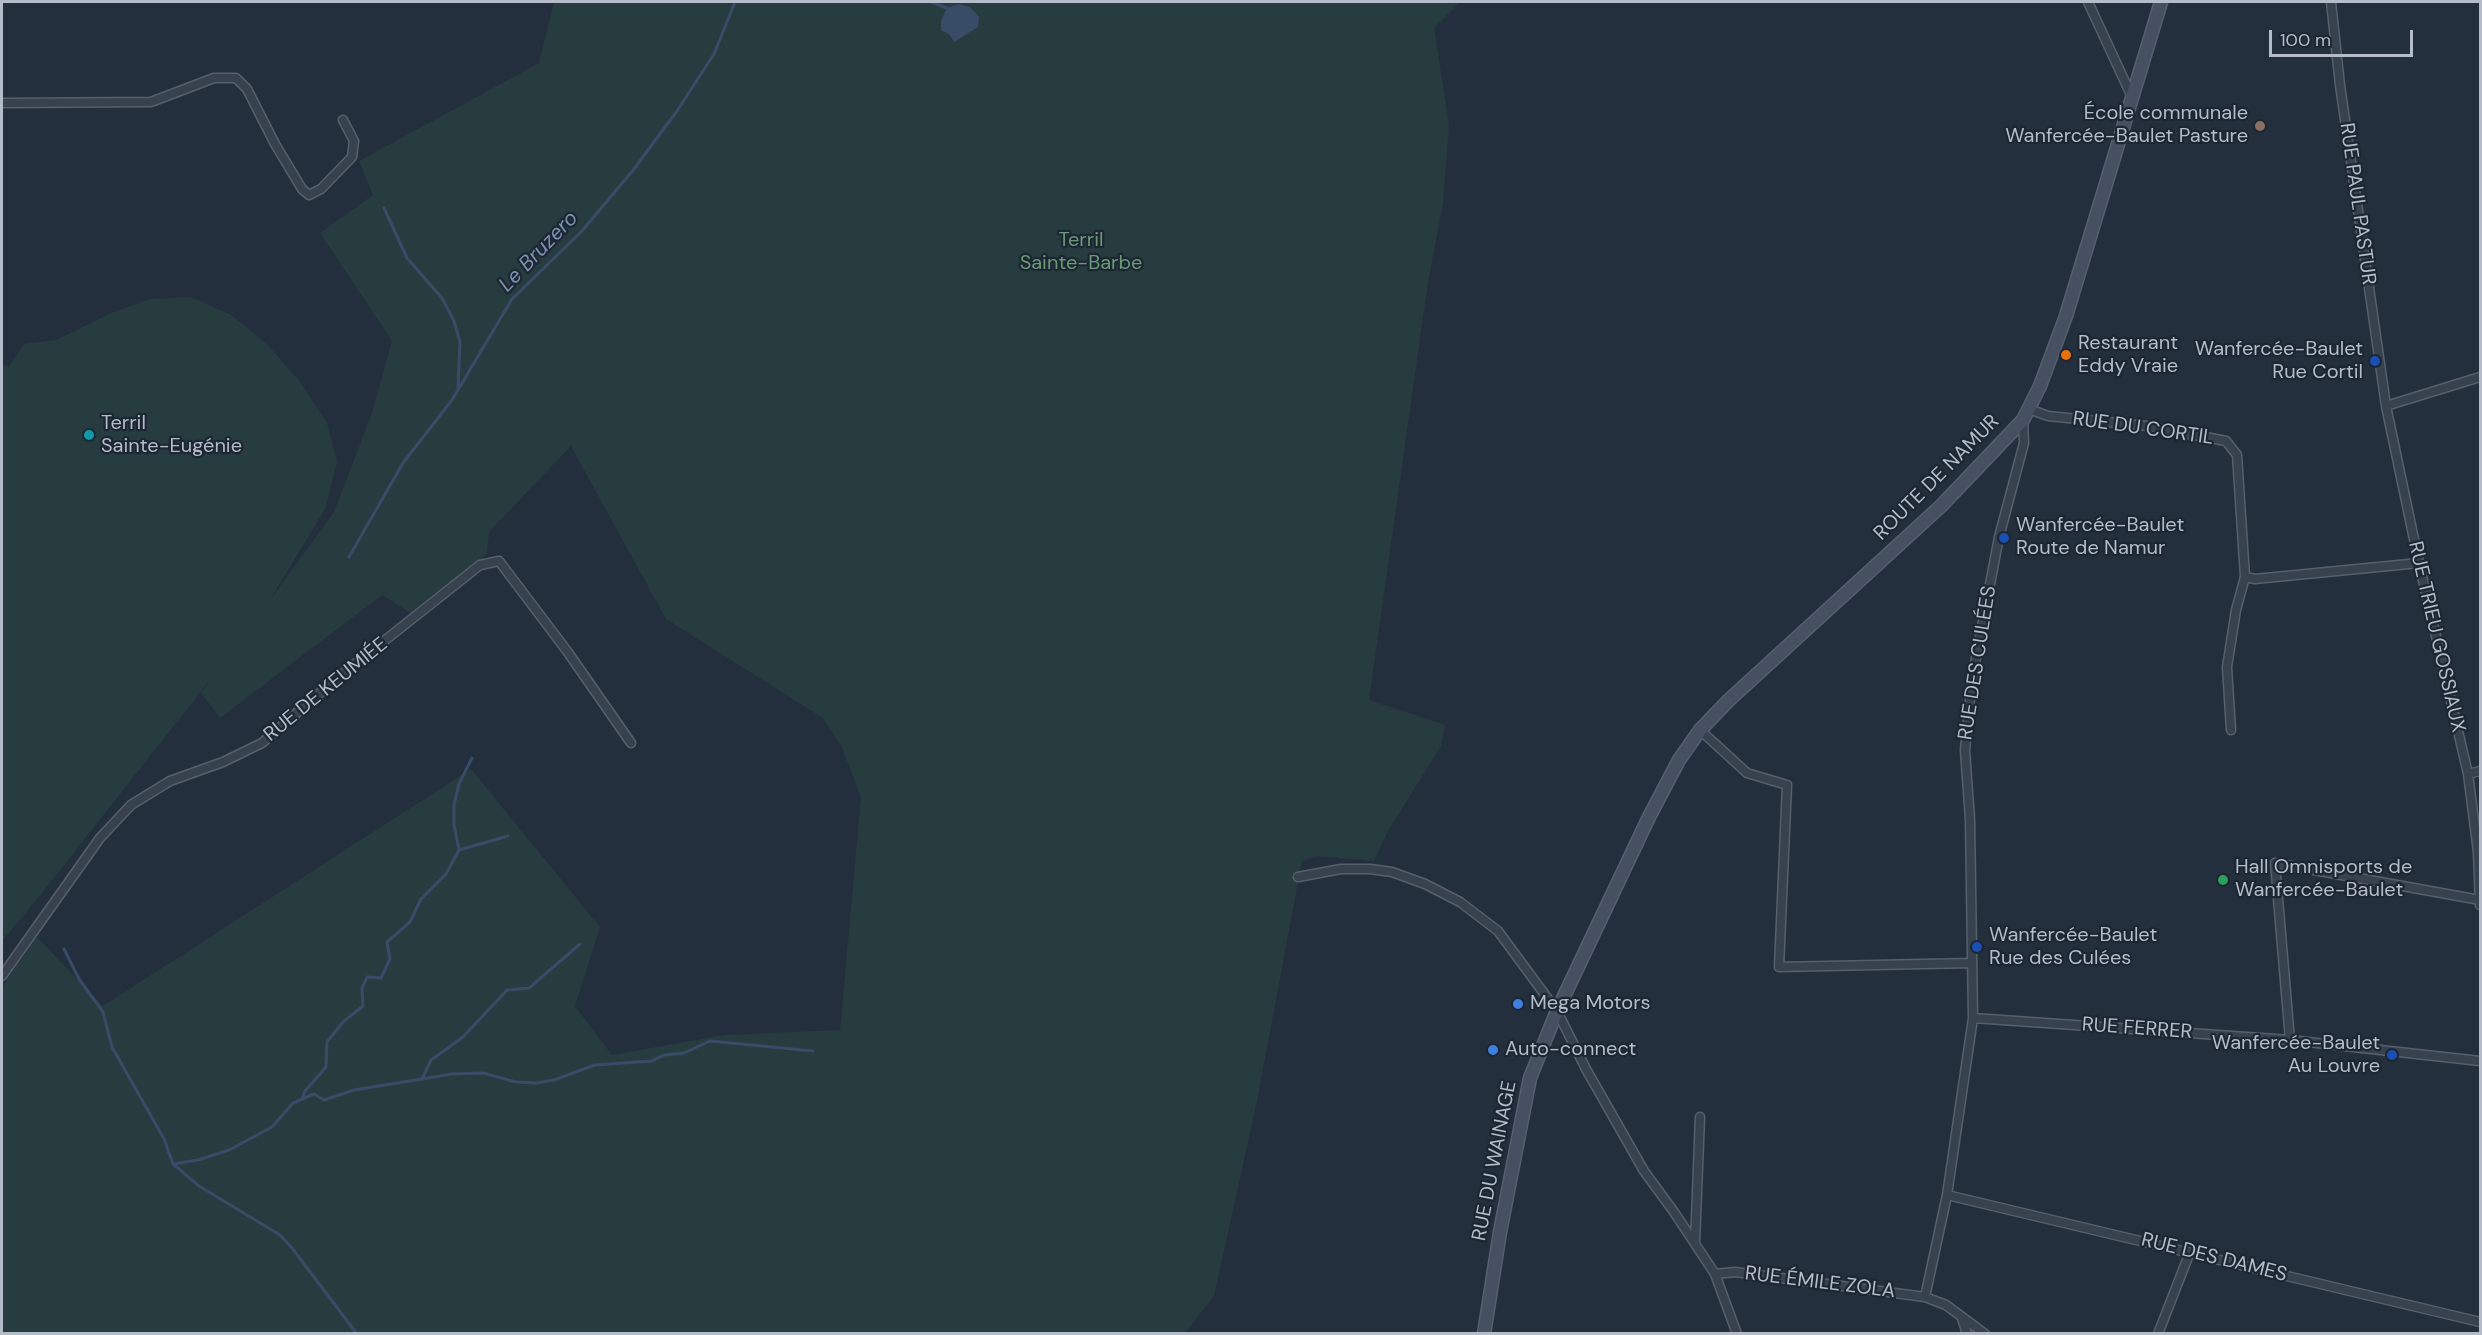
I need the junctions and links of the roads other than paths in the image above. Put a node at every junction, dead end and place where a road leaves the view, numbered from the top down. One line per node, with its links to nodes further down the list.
1 (2088, 2): 4 (street)
2 (2161, 2): 4 (main road, ROUTE DE NAMUR)
3 (2331, 2): 8 (street, RUE PAUL PASTUR)
4 (2132, 97): 9 (main road, ROUTE DE NAMUR)
5 (2, 103): 6 (street)
6 (343, 120)
7 (2481, 377): 8 (street)
8 (2386, 406): 10 (street, RUE TRIEU GOSSIAUX)
9 (2026, 415): 11 (street, RUE DU CORTIL); 12 (main road, ROUTE DE NAMUR); 21 (street, RUE DES CULÉES)
10 (2418, 563): 11 (street); 16 (street, RUE TRIEU GOSSIAUX)
11 (2245, 577): 13 (street, RUE DU CORTIL)
12 (1700, 730): 19 (main road, ROUTE DE NAMUR); 21 (street)
13 (2231, 730)
14 (631, 743): 22 (street, RUE DE KEUMIÉE)
15 (2481, 771): 16 (street)
16 (2468, 774): 18 (street, RUE TRIEU GOSSIAUX)
17 (1298, 877): 23 (street)
18 (2480, 900): 20 (street, RUE TRIEU GOSSIAUX); 25 (street)
19 (1608, 904): 23 (main road, RUE DU WAINAGE)
20 (2481, 906)
21 (1972, 963): 24 (street, RUE DES CULÉES)
22 (2, 976)
23 (1557, 1011): 29 (street); 35 (main road, RUE DU WAINAGE)
24 (1973, 1018): 25 (street, RUE FERRER); 28 (street, RUE DES CULÉES)
25 (2289, 1040): 26 (street, RUE FERRER)
26 (2481, 1061)
27 (1700, 1117): 29 (street)
28 (1947, 1195): 30 (street, RUE DES DAMES); 32 (street, RUE DES CULÉES)
29 (1695, 1243): 31 (street)
30 (2190, 1252): 34 (street, RUE DES DAMES); 39 (street)
31 (1715, 1274): 32 (street, RUE ÉMILE ZOLA); 36 (street)
32 (1925, 1297): 33 (street, RUE ÉMILE ZOLA)
33 (1962, 1317): 37 (street); 38 (street, RUE ÉMILE ZOLA)
34 (2481, 1322)
35 (1484, 1334)
36 (1737, 1334)
37 (1967, 1334)
38 (1985, 1334)
39 (2158, 1334)

